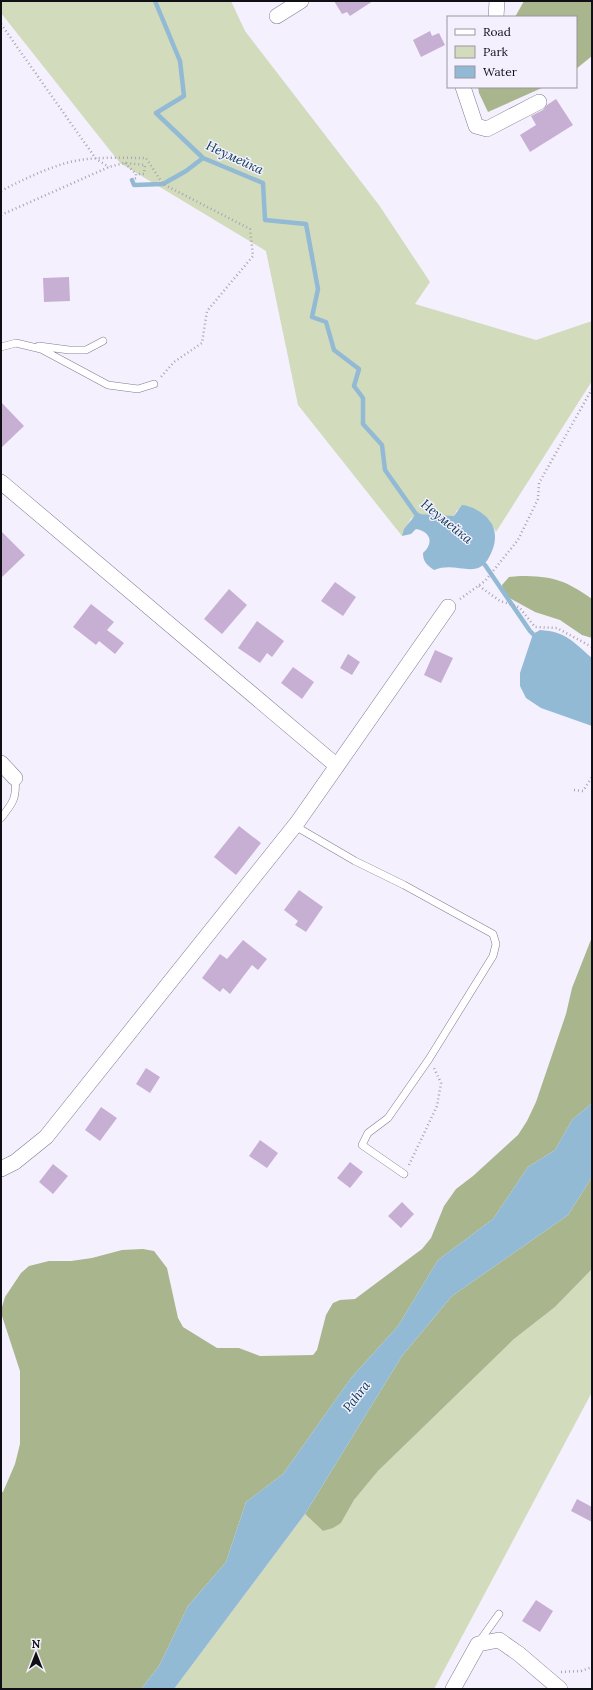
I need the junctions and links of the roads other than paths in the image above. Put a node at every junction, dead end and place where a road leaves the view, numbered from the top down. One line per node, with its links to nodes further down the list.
1 (301, 1): 3 (street)
2 (497, 1): 4 (street)
3 (277, 16)
4 (496, 16)
5 (463, 88): 6 (street)
6 (539, 102)
7 (103, 341): 8 (lane)
8 (16, 343): 9 (lane); 10 (lane)
9 (1, 347)
10 (154, 384)
11 (1, 482): 14 (street)
12 (448, 607): 14 (street)
13 (1, 763): 15 (street)
14 (337, 766): 17 (street)
15 (15, 778): 16 (lane)
16 (1, 818)
17 (295, 826): 18 (street); 19 (lane)
18 (1, 1169)
19 (404, 1174)
20 (499, 1614): 21 (lane)
21 (478, 1644): 22 (street); 23 (street)
22 (453, 1689)
23 (560, 1689)

